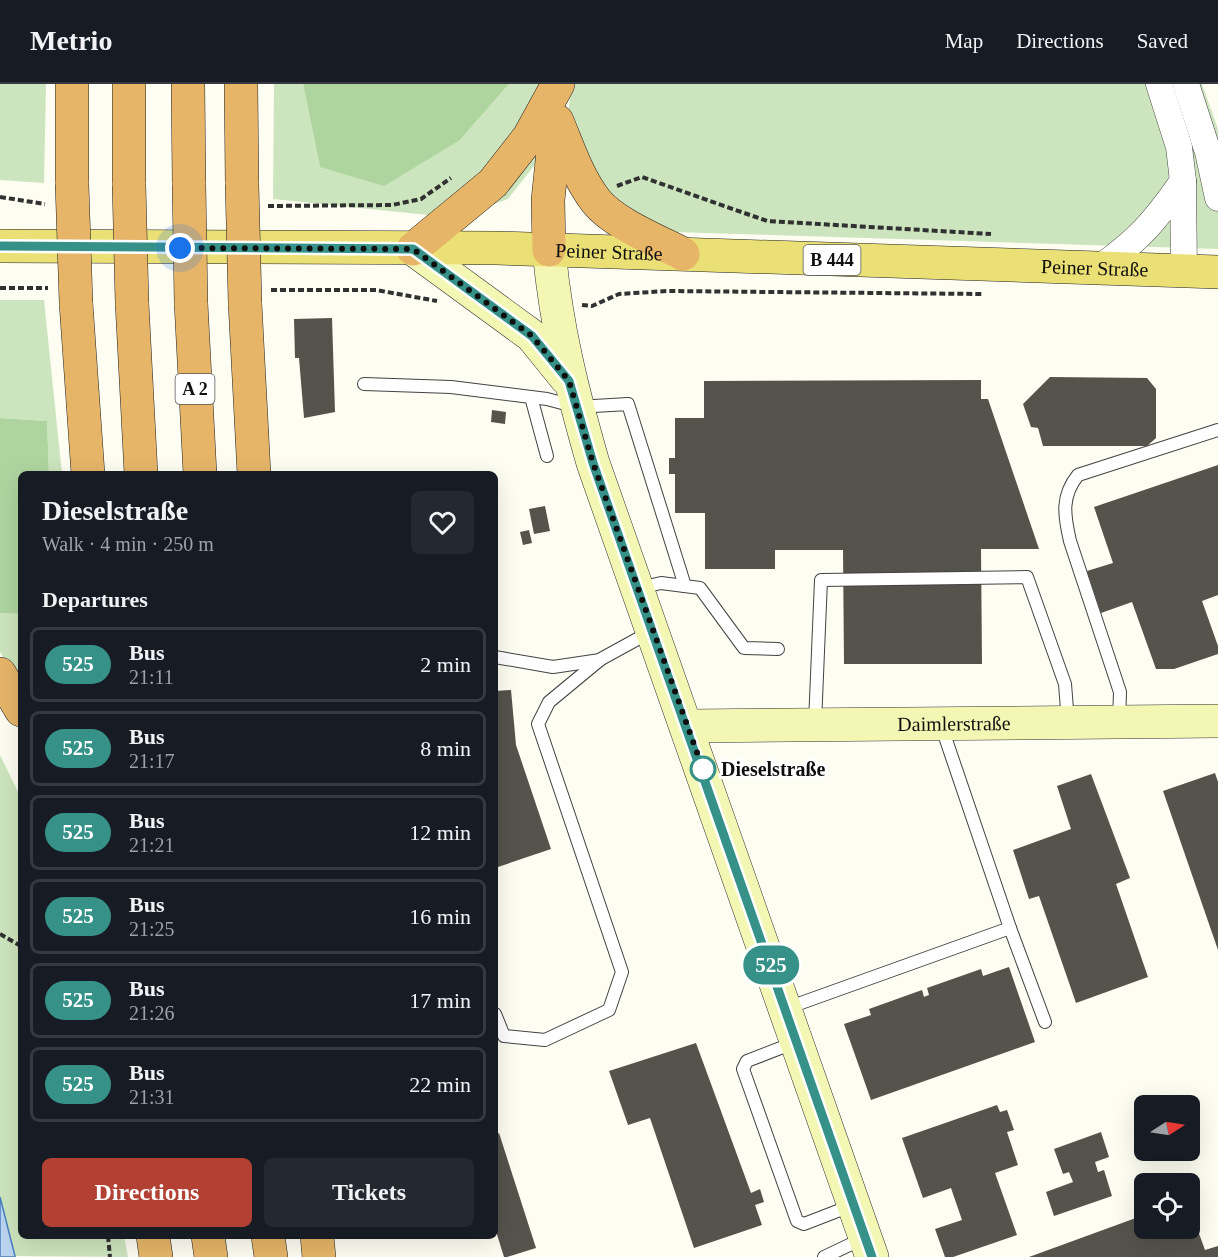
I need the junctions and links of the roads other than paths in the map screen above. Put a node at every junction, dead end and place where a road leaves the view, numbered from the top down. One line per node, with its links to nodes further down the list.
1 (72, 84): 23 (highway, bridge)
2 (129, 84): 24 (highway, bridge)
3 (188, 84): 25 (highway, A 2, bridge)
4 (241, 84): 26 (highway, bridge)
5 (559, 84): 8 (highway); 12 (highway)
6 (1159, 84): 9 (street)
7 (1186, 84): 10 (street)
8 (557, 121): 13 (highway); 14 (highway)
9 (1183, 181): 15 (street); 16 (street)
10 (1218, 198)
11 (0, 246): 12 (main road, Peiner Straße / B 444)
12 (413, 249): 13 (main road, Peiner Straße / B 444); 19 (street)
13 (549, 250): 14 (main road, Peiner Straße / B 444); 19 (street)
14 (683, 254): 15 (main road, Peiner Straße / B 444)
15 (1099, 268): 16 (main road, Peiner Straße / B 444)
16 (1184, 271): 17 (main road, Peiner Straße / B 444)
17 (1218, 272)
18 (364, 384): 20 (lane)
19 (573, 394): 20 (lane); 27 (lane); 28 (street)
20 (531, 398): 22 (lane)
21 (1218, 430): 38 (lane)
22 (547, 456)
23 (88, 471)
24 (141, 471)
25 (200, 471)
26 (254, 471)
27 (685, 586): 28 (lane); 30 (lane)
28 (637, 588): 29 (street)
29 (653, 630): 32 (lane); 40 (street)
30 (778, 649)
31 (498, 658): 32 (lane)
32 (601, 659): 43 (lane)
33 (0, 674): 34 (highway)
34 (18, 705)
35 (1218, 721): 38 (street, Daimlerstraße)
36 (940, 722): 37 (street, Daimlerstraße); 39 (street, Daimlerstraße); 41 (lane)
37 (1068, 722): 38 (street, Daimlerstraße); 39 (lane)
38 (1119, 722)
39 (815, 724): 40 (street, Daimlerstraße)
40 (688, 726): 42 (street)
41 (1010, 928): 42 (lane); 44 (lane)
42 (786, 1008): 45 (street)
43 (498, 1021)
44 (1045, 1022)
45 (797, 1042): 46 (street); 46 (lane)
46 (853, 1205): 51 (street)
47 (153, 1239): 52 (highway)
48 (208, 1239): 53 (highway)
49 (268, 1239): 54 (highway)
50 (317, 1239): 55 (highway)
51 (868, 1247): 56 (lane)
52 (156, 1257)
53 (211, 1257)
54 (271, 1257)
55 (319, 1257)
56 (824, 1257)

